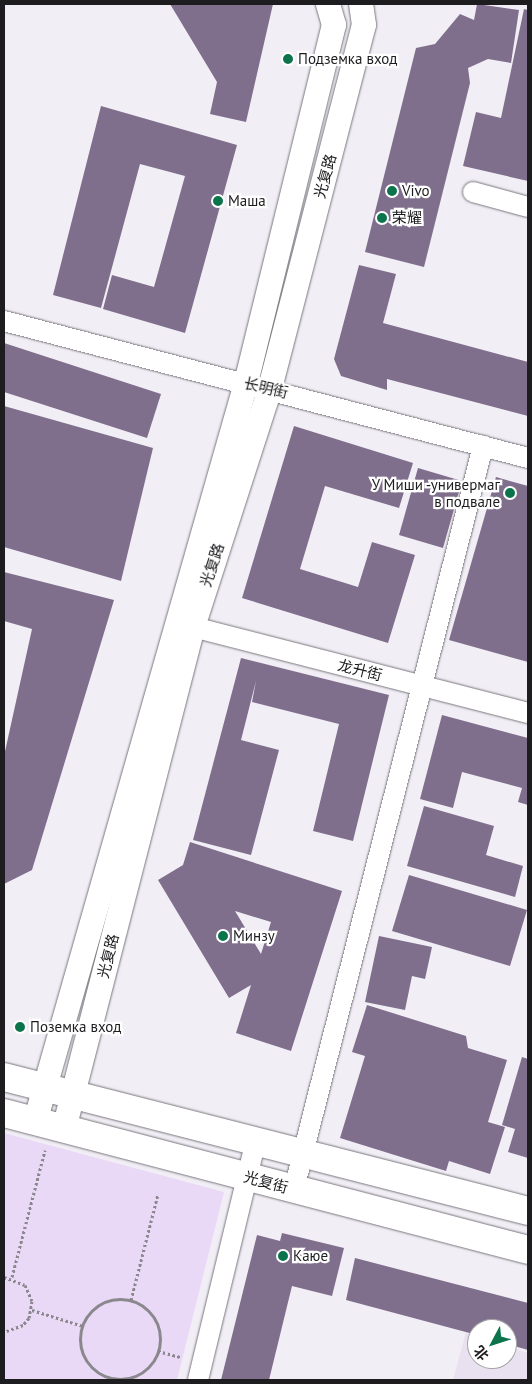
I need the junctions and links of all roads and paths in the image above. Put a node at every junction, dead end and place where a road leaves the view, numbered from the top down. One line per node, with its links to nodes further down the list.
1 (328, 4): 6 (street, 光复路)
2 (361, 4): 7 (street, 光复路)
3 (473, 192): 4 (street)
4 (528, 207)
5 (4, 321): 6 (street, 长明街)
6 (246, 383): 7 (street, 长明街); 14 (street, 光复路)
7 (270, 388): 8 (street, 长明街); 10 (street, 光复路)
8 (483, 446): 9 (street, 长明街); 11 (street)
9 (528, 458)
10 (193, 626): 11 (street, 龙升街); 15 (street, 光复路)
11 (420, 685): 12 (street, 龙升街); 19 (street)
12 (528, 713)
13 (4, 1077): 14 (main road)
14 (43, 1088): 15 (main road); 17 (street, 光复路)
15 (72, 1096): 17 (street, 光复路); 18 (main road)
16 (4, 1114): 17 (main road, 光复街)
17 (50, 1125): 20 (main road, 光复街); 26 (path)
18 (256, 1140): 19 (main road); 20 (street)
19 (302, 1152): 21 (street); 23 (main road)
20 (248, 1177): 21 (main road, 光复街); 32 (street)
21 (294, 1189): 24 (main road, 光复街)
22 (158, 1194): 27 (path)
23 (528, 1211)
24 (528, 1250)
25 (4, 1277): 26 (path)
26 (12, 1277): 28 (path)
27 (131, 1300): 29 (path); 31 (path)
28 (32, 1310): 29 (path); 30 (path)
29 (83, 1326): 31 (path)
30 (4, 1332)
31 (111, 1379)
32 (198, 1380)

